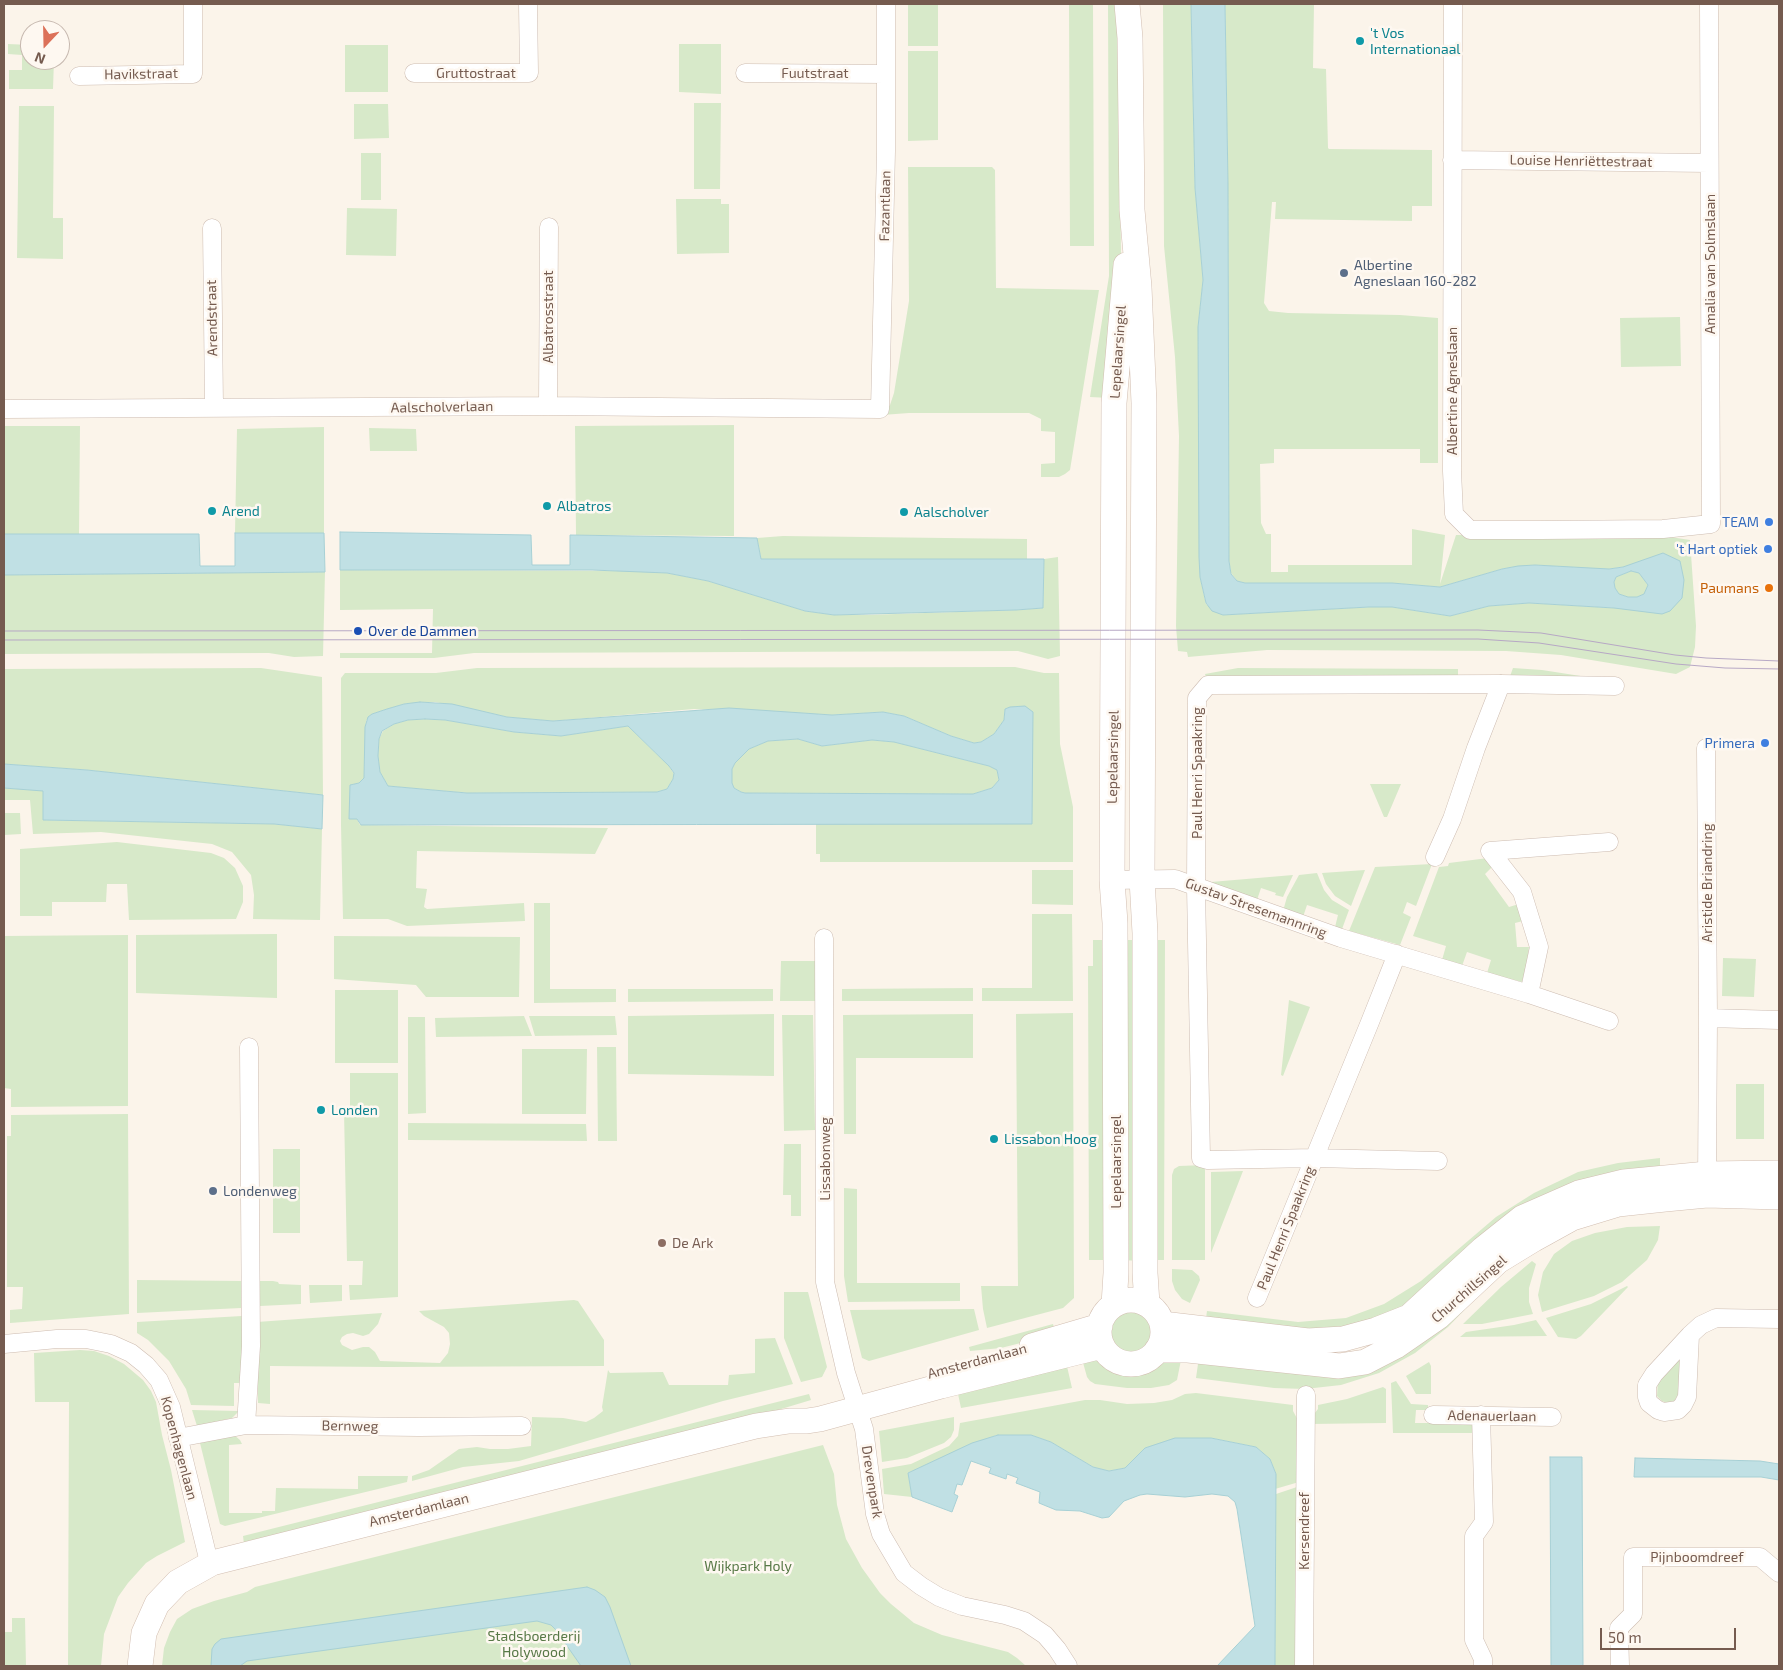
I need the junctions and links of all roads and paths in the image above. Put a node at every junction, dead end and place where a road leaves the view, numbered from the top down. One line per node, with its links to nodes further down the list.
1 (193, 4): 12 (street, Havikstraat)
2 (528, 4): 9 (street, Gruttostraat)
3 (886, 4): 11 (street, Fazantlaan)
4 (1127, 4): 8 (street, Lepelaarsingel)
5 (1134, 4): 8 (street, Lepelaarsingel)
6 (1453, 4): 13 (street, Albertine Agneslaan)
7 (1709, 4): 14 (street, Amalia van Solmslaan)
8 (1130, 38): 15 (street, Lepelaarsingel)
9 (414, 73)
10 (745, 73): 11 (street, Fuutstraat)
11 (886, 74): 21 (street, Fazantlaan)
12 (79, 76)
13 (1452, 160): 14 (street, Louise Henriëttestraat); 22 (street, Albertine Agneslaan)
14 (1709, 162): 22 (street, Amalia van Solmslaan)
15 (1132, 210): 28 (street, Lepelaarsingel); 29 (street, Lepelaarsingel)
16 (549, 227): 18 (street, Albatrosstraat)
17 (212, 228): 19 (street, Arendstraat)
18 (548, 406): 19 (street, Aalscholverlaan); 21 (street, Aalscholverlaan)
19 (214, 407): 20 (street, Aalscholverlaan)
20 (4, 408)
21 (880, 409)
22 (1711, 524)
23 (1501, 684): 24 (street, Paul Henri Spaakring); 27 (street); 30 (street, Paul Henri Spaakring)
24 (1615, 686)
25 (1706, 748): 34 (street, Aristide Briandring)
26 (1609, 842): 33 (street)
27 (1435, 857)
28 (1142, 879): 29 (street, Gustav Stresemannring); 30 (street, Gustav Stresemannring); 45 (street, Lepelaarsingel)
29 (1112, 880): 44 (street, Lepelaarsingel)
30 (1196, 887): 32 (street, Gustav Stresemannring); 38 (street, Paul Henri Spaakring)
31 (824, 938): 53 (street, Lissabonweg)
32 (1397, 954): 33 (street, Gustav Stresemannring); 38 (street)
33 (1529, 994): 36 (street, Gustav Stresemannring)
34 (1708, 1018): 35 (street); 41 (street, Aristide Briandring)
35 (1779, 1020)
36 (1609, 1021)
37 (249, 1047): 57 (street)
38 (1315, 1158): 39 (street, Paul Henri Spaakring); 43 (street, Paul Henri Spaakring)
39 (1438, 1161)
40 (1779, 1173): 41 (street, Churchillsingel)
41 (1707, 1185): 42 (street, Churchillsingel); 47 (street, Churchillsingel); 51 (street, Churchillsingel)
42 (1779, 1197)
43 (1257, 1298)
44 (1114, 1304): 45 (street); 49 (street)
45 (1147, 1304): 47 (street)
46 (1779, 1319): 48 (street)
47 (1162, 1324): 51 (street)
48 (1690, 1335)
49 (1101, 1336): 51 (street); 53 (street, Amsterdamlaan)
50 (4, 1344): 59 (street, Kopenhagenlaan)
51 (1157, 1350)
52 (1306, 1395): 64 (street, Kersendreef)
53 (856, 1402): 60 (street, Amsterdamlaan); 63 (street, Drevenpark)
54 (1433, 1414): 55 (street, Adenauerlaan)
55 (1481, 1415): 56 (street, Adenauerlaan); 65 (street)
56 (1552, 1417)
57 (246, 1425): 58 (street, Bernweg); 59 (street, Bernweg)
58 (522, 1426)
59 (178, 1438): 60 (street, Kopenhagenlaan)
60 (212, 1562): 62 (street, Amsterdamlaan)
61 (1779, 1573): 66 (street, Pijnboomdreef)
62 (140, 1666)
63 (1068, 1666)
64 (1304, 1666)
65 (1483, 1666)
66 (1620, 1666)

